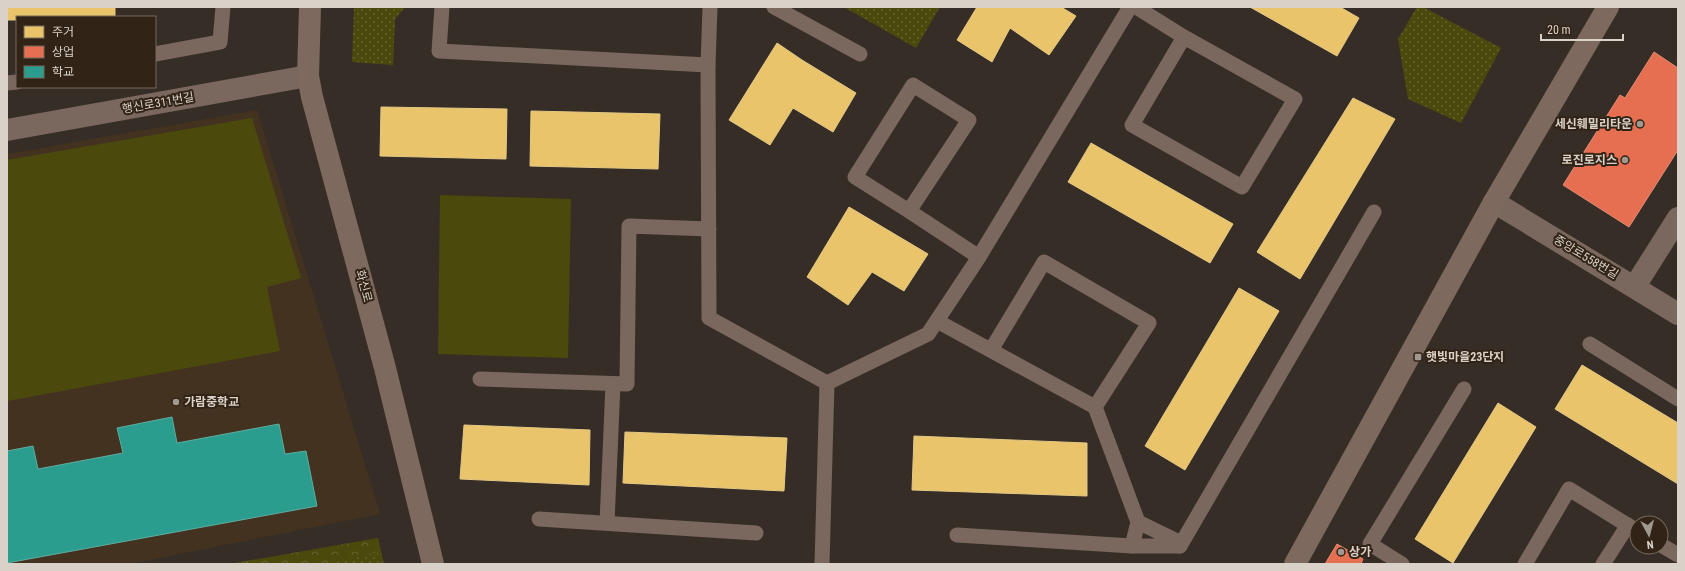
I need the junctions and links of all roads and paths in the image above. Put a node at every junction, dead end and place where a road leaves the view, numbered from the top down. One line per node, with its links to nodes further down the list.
1 (223, 7): 10 (lane)
2 (310, 7): 13 (street, 화신로)
3 (442, 7): 12 (lane)
4 (710, 7): 12 (lane)
5 (774, 7): 11 (lane)
6 (1130, 7): 20 (lane)
7 (1136, 7): 9 (lane)
8 (1608, 7): 15 (street)
9 (1184, 37): 9 (lane)
10 (156, 54)
11 (860, 54)
12 (708, 65): 19 (lane)
13 (308, 76): 14 (street, 행신로311번길); 43 (street, 화신로)
14 (7, 130)
15 (1494, 202): 21 (street, 중앙로558번길); 45 (street)
16 (909, 211): 16 (lane); 20 (lane)
17 (1374, 212): 40 (lane)
18 (1678, 218): 21 (street)
19 (709, 229): 27 (lane); 28 (lane)
20 (979, 256): 23 (lane)
21 (1635, 286): 22 (street, 중앙로558번길)
22 (1678, 314)
23 (937, 321): 25 (lane); 27 (lane)
24 (1590, 344): 30 (lane)
25 (991, 350): 31 (lane); 31 (lane)
26 (480, 379): 28 (lane)
27 (827, 383): 44 (lane)
28 (613, 384): 34 (lane)
29 (1464, 389): 46 (lane)
30 (1678, 399)
31 (1095, 407): 33 (lane)
32 (539, 519): 34 (lane)
33 (1138, 522): 39 (lane); 40 (lane)
34 (607, 523): 37 (lane)
35 (1629, 526): 47 (lane)
36 (1629, 532): 48 (lane)
37 (756, 533)
38 (957, 535): 39 (lane)
39 (1132, 546): 40 (lane)
40 (1180, 546)
41 (1669, 550): 42 (lane)
42 (1678, 555)
43 (433, 564)
44 (822, 564)
45 (1295, 564)
46 (1402, 564)
47 (1525, 564)
48 (1603, 564)

